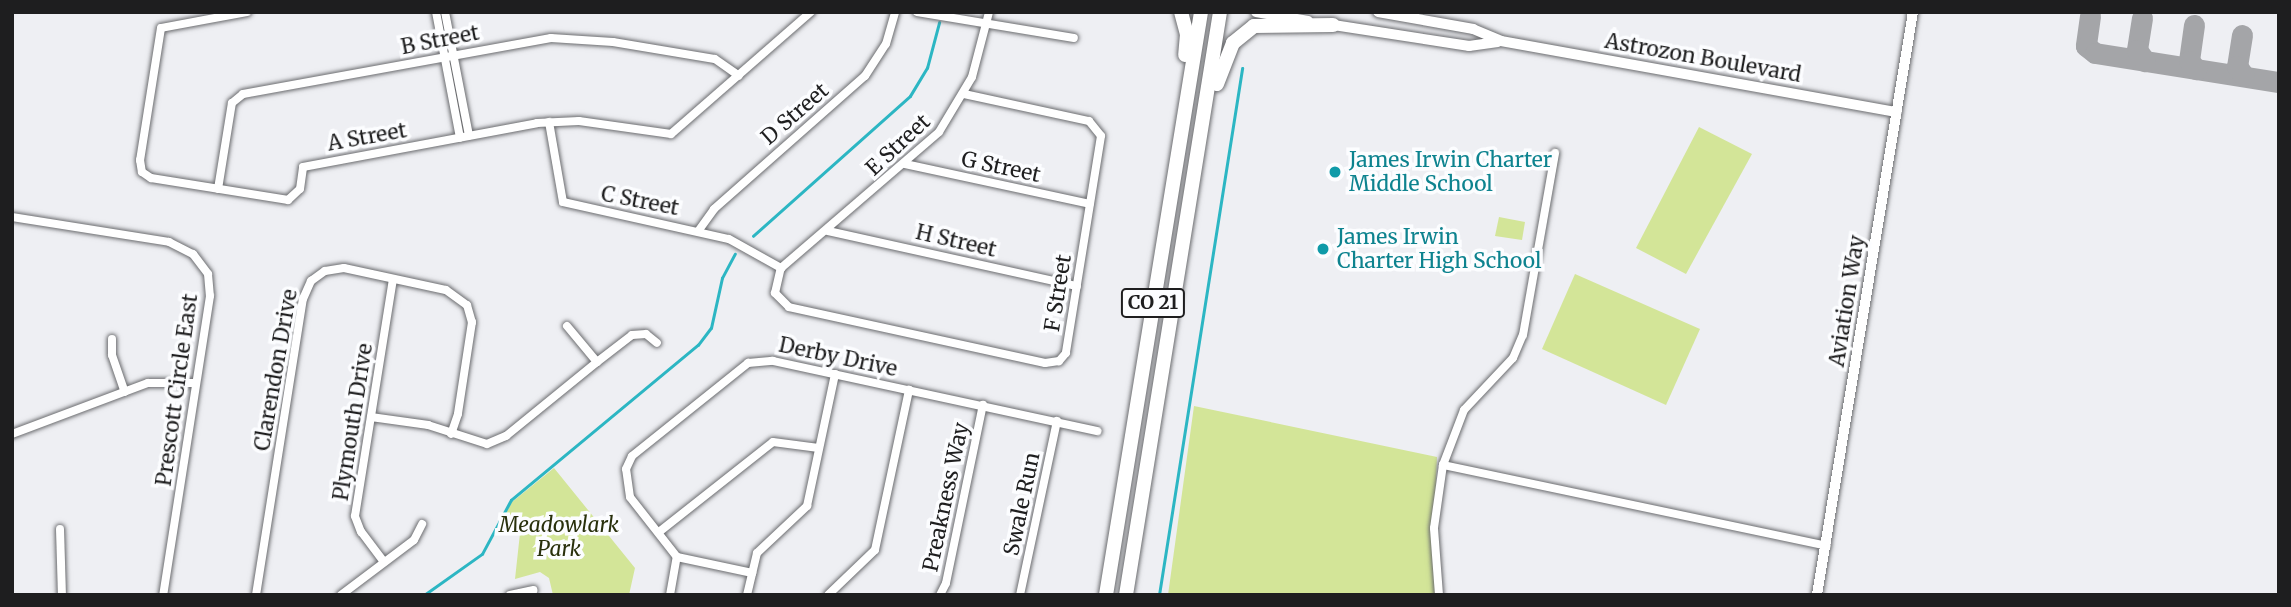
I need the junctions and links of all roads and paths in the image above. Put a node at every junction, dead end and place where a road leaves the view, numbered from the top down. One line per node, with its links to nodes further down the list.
1 (247, 12): 27 (street, A Street)
2 (436, 12): 18 (street)
3 (445, 12): 18 (street)
4 (811, 12): 19 (street, A Street)
5 (895, 12): 31 (street, D Street)
6 (917, 12): 14 (street)
7 (989, 12): 14 (street, E Street)
8 (1181, 12): 25 (highway)
9 (1201, 12): 25 (highway, CO 21)
10 (1220, 12): 29 (highway, CO 21)
11 (1256, 12): 15 (street, Astrozon Boulevard)
12 (1378, 12): 17 (street, Astrozon Boulevard)
13 (1913, 12): 21 (street, Aviation Way)
14 (987, 23): 16 (street); 20 (street, E Street)
15 (1333, 25): 17 (street, Astrozon Boulevard); 29 (highway)
16 (1074, 38)
17 (1501, 41): 21 (street, Astrozon Boulevard)
18 (449, 57): 19 (street, B Street); 23 (street); 27 (street, B Street)
19 (739, 76): 22 (street, A Street)
20 (964, 94): 26 (street, E Street); 28 (street, F Street)
21 (1897, 112): 59 (street, Aviation Way)
22 (549, 122): 23 (street, A Street); 31 (street, C Street)
23 (465, 137): 27 (street, A Street)
24 (1555, 153): 55 (street)
25 (1177, 154): 74 (highway, CO 21)
26 (905, 164): 28 (street, G Street); 32 (street, E Street)
27 (218, 189)
28 (1090, 204): 39 (street, F Street)
29 (1187, 215): 75 (highway, CO 21)
30 (12, 217): 34 (street)
31 (699, 230): 36 (street, C Street)
32 (828, 231): 36 (street, E Street); 39 (street, H Street)
33 (211, 255): 34 (street)
34 (202, 263): 45 (street, Prescott Circle East)
35 (312, 266): 37 (street)
36 (781, 268): 39 (street, F Street)
37 (318, 275): 38 (street, Clarendon Drive); 66 (street, Clarendon Drive)
38 (393, 279): 49 (street, Plymouth Drive); 53 (street, Clarendon Drive)
39 (1077, 286)
40 (567, 326): 43 (street)
41 (112, 339): 47 (street)
42 (657, 344): 43 (street)
43 (597, 362): 53 (street)
44 (835, 374): 46 (street, Derby Drive); 54 (street); 58 (street, Derby Drive)
45 (196, 383): 47 (street); 65 (street, Prescott Circle East)
46 (909, 390): 48 (street, Derby Drive); 71 (street)
47 (125, 392): 52 (street)
48 (983, 405): 50 (street, Derby Drive); 72 (street, Preakness Way)
49 (371, 417): 53 (street); 61 (street, Plymouth Drive)
50 (1057, 421): 51 (street, Derby Drive); 73 (street, Swale Run)
51 (1098, 431)
52 (12, 434)
53 (451, 434)
54 (819, 448): 58 (street); 62 (street)
55 (1443, 465): 59 (street); 76 (street)
56 (422, 524): 61 (street)
57 (60, 529): 64 (street)
58 (659, 533): 60 (street, Derby Drive)
59 (1827, 546): 77 (street, Aviation Way)
60 (677, 557): 62 (street); 69 (street)
61 (384, 562): 67 (street)
62 (752, 573): 70 (street)
63 (533, 590): 68 (street)
64 (62, 595)
65 (163, 595)
66 (256, 595)
67 (341, 595)
68 (510, 595)
69 (670, 595)
70 (747, 595)
71 (828, 595)
72 (940, 595)
73 (1020, 595)
74 (1107, 595)
75 (1126, 595)
76 (1439, 595)
77 (1817, 595)

